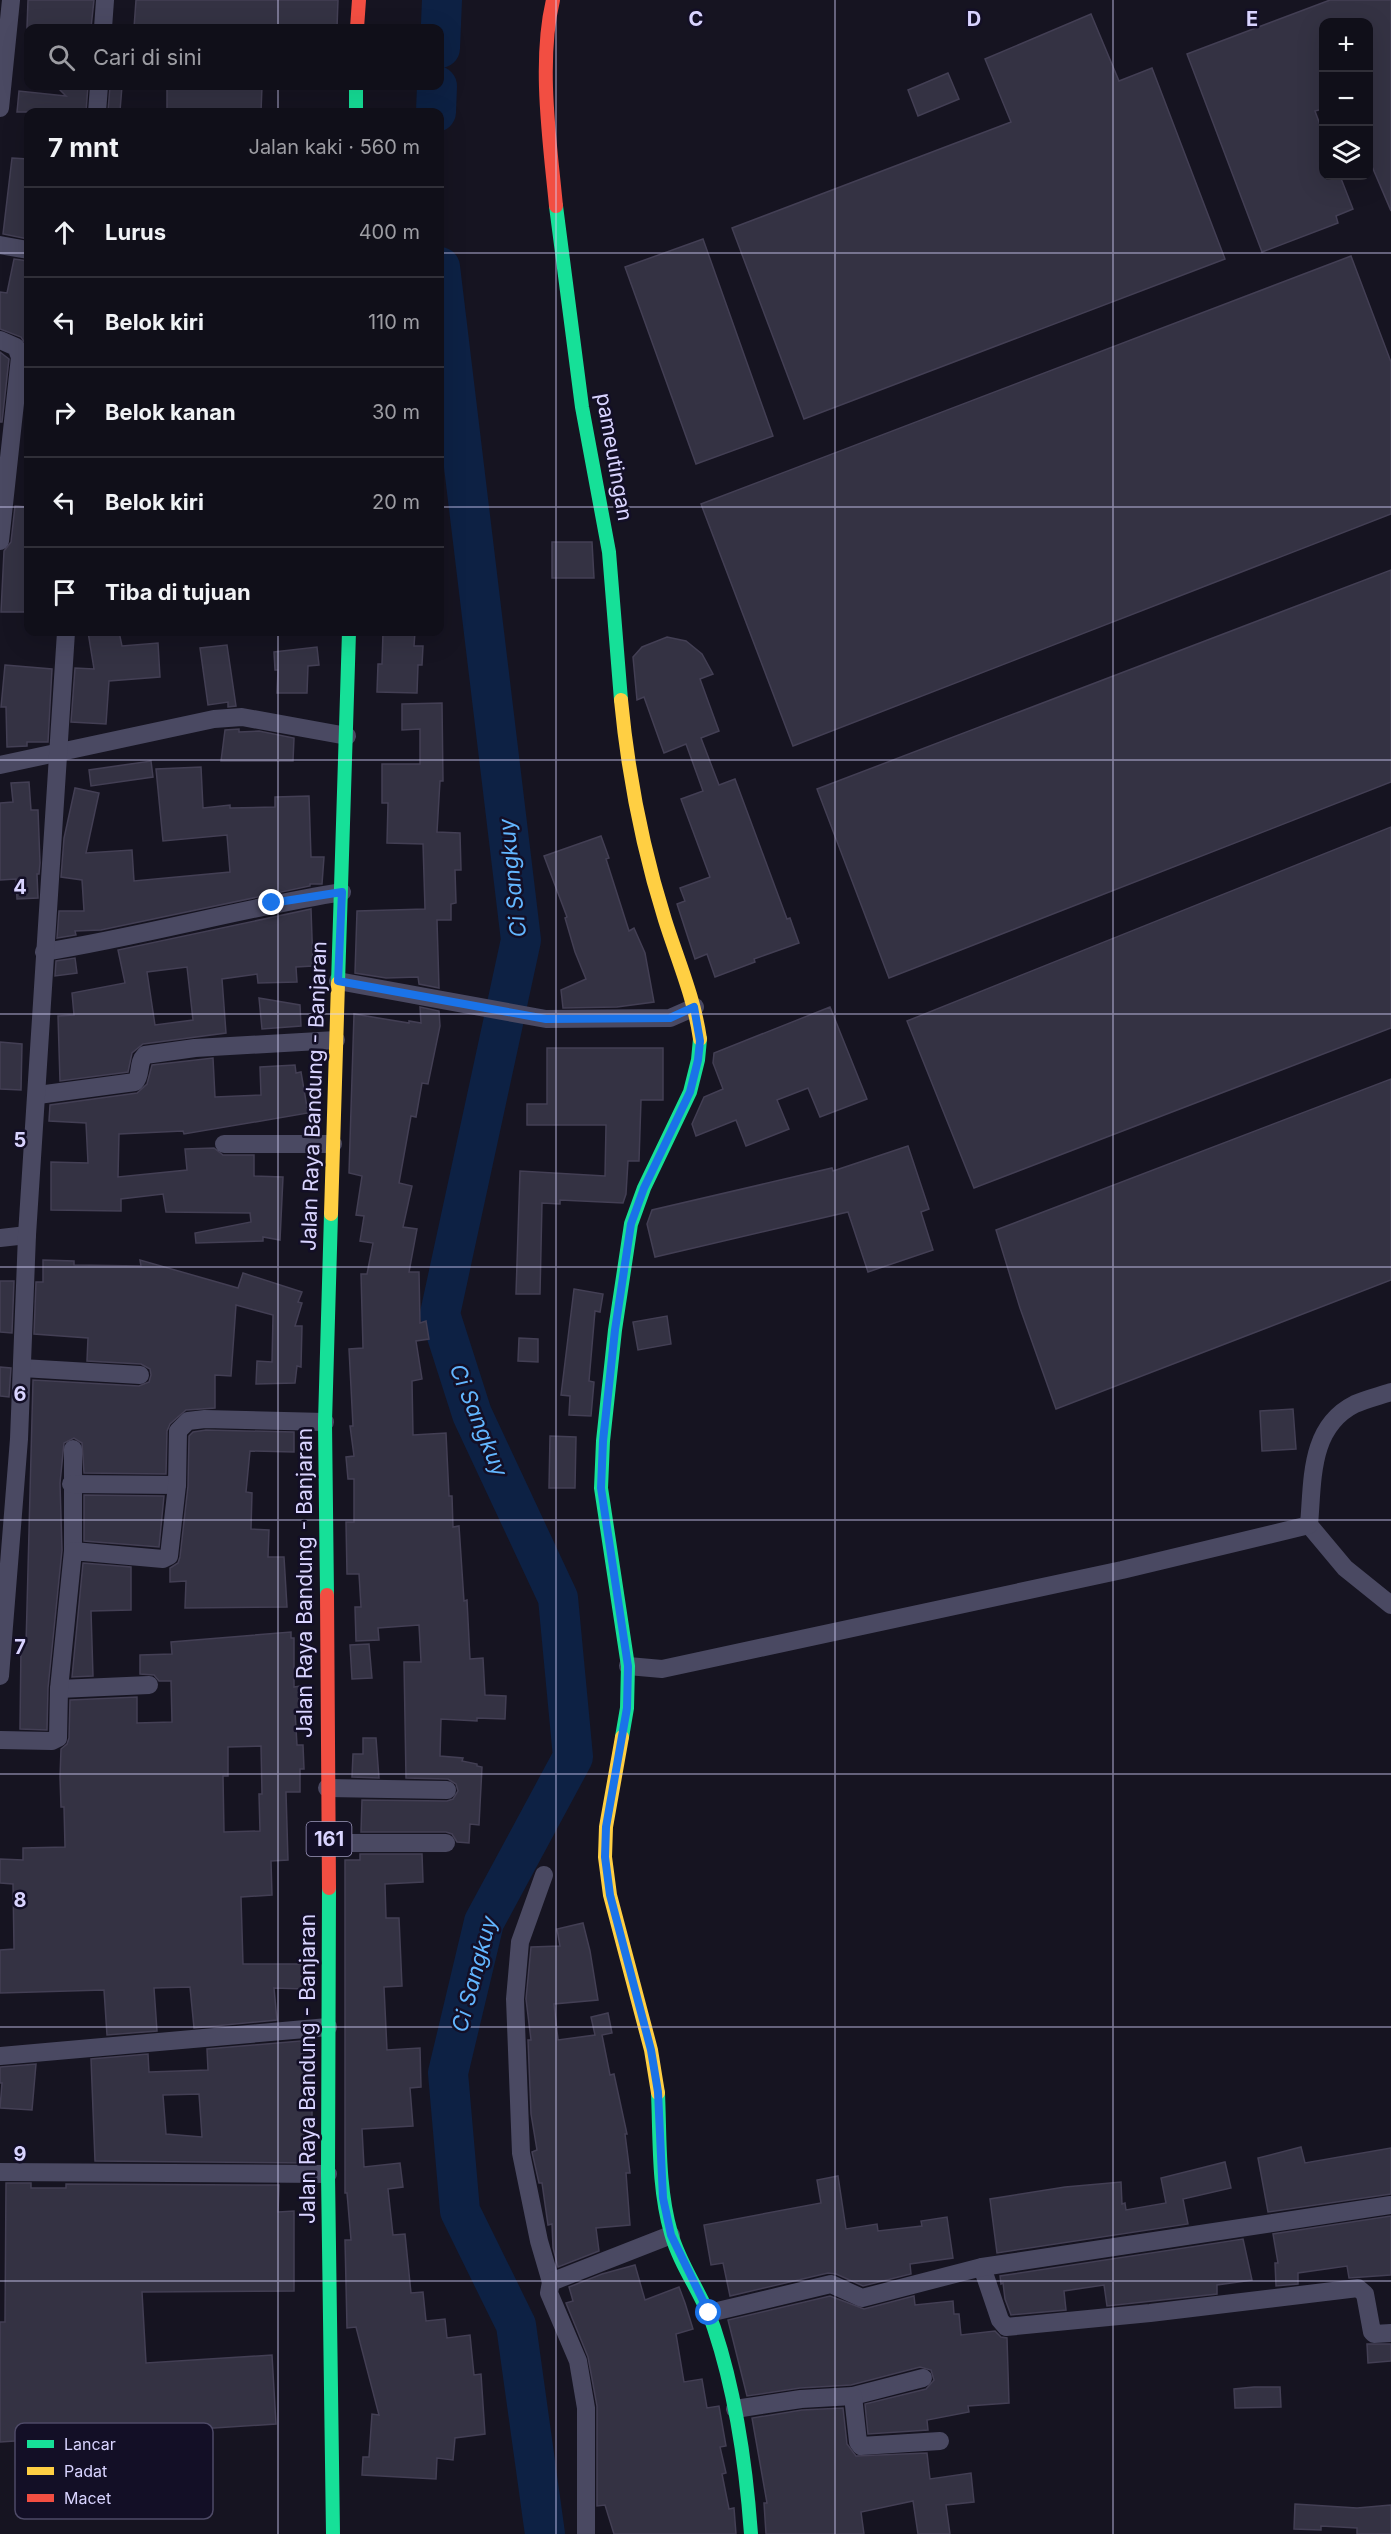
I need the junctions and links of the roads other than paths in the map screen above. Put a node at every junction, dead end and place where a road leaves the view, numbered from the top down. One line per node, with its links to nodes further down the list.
1 (11, 0): 9 (street)
2 (105, 0): 5 (street)
3 (359, 0): 6 (street)
4 (553, 0): 24 (street, pameutingan)
5 (103, 24)
6 (357, 24)
7 (99, 90): 10 (street)
8 (357, 90): 11 (street)
9 (0, 108)
10 (97, 108)
11 (356, 108)
12 (0, 245): 13 (street)
13 (24, 248)
14 (0, 340): 15 (street)
15 (0, 541)
16 (66, 636): 19 (street)
17 (349, 636): 18 (street, Jalan Raya Bandung - Banjaran / 161)
18 (347, 736): 19 (street); 21 (street, Jalan Raya Bandung - Banjaran / 161)
19 (58, 753): 20 (street); 22 (street)
20 (0, 765)
21 (342, 892): 22 (street); 23 (street, Jalan Raya Bandung - Banjaran / 161)
22 (44, 952): 26 (street)
23 (338, 981): 24 (street); 25 (street, Jalan Raya Bandung - Banjaran / 161)
24 (694, 1007): 43 (street, pameutingan)
25 (336, 1040): 26 (street); 28 (street, Jalan Raya Bandung - Banjaran / 161)
26 (38, 1095): 29 (street)
27 (224, 1144): 28 (street)
28 (333, 1144): 34 (street, Jalan Raya Bandung - Banjaran / 161)
29 (27, 1235): 30 (street); 31 (street)
30 (0, 1238)
31 (22, 1368): 32 (street); 36 (street)
32 (140, 1375)
33 (1391, 1392): 39 (street)
34 (325, 1422): 38 (street); 48 (street, Jalan Raya Bandung - Banjaran / 161)
35 (72, 1449): 37 (street)
36 (8, 1451): 42 (street)
37 (71, 1484): 38 (street); 40 (street)
38 (177, 1485): 40 (street)
39 (1309, 1524): 41 (street); 43 (street)
40 (73, 1551): 46 (street)
41 (1391, 1605)
42 (1, 1641): 44 (street)
43 (628, 1666): 58 (street, pameutingan)
44 (0, 1676)
45 (148, 1685): 46 (street)
46 (59, 1689): 47 (street)
47 (0, 1740)
48 (327, 1788): 49 (street); 50 (street, Jalan Raya Bandung - Banjaran / 161)
49 (447, 1790)
50 (329, 1843): 51 (street); 53 (street, Jalan Raya Bandung - Banjaran / 161)
51 (446, 1843)
52 (544, 1875): 60 (street)
53 (328, 2027): 54 (street); 56 (street, Jalan Raya Bandung - Banjaran / 161)
54 (0, 2056)
55 (0, 2172): 56 (street)
56 (328, 2174): 67 (street, Jalan Raya Bandung - Banjaran / 161)
57 (1391, 2205): 59 (street)
58 (671, 2235): 60 (street); 61 (street, pameutingan)
59 (982, 2266): 61 (street); 62 (street)
60 (551, 2282): 68 (street)
61 (709, 2313): 65 (street, pameutingan)
62 (1391, 2333)
63 (923, 2378): 64 (street)
64 (853, 2396): 65 (street); 66 (street)
65 (735, 2409): 69 (street, pameutingan)
66 (940, 2441)
67 (333, 2534)
68 (586, 2534)
69 (751, 2534)

